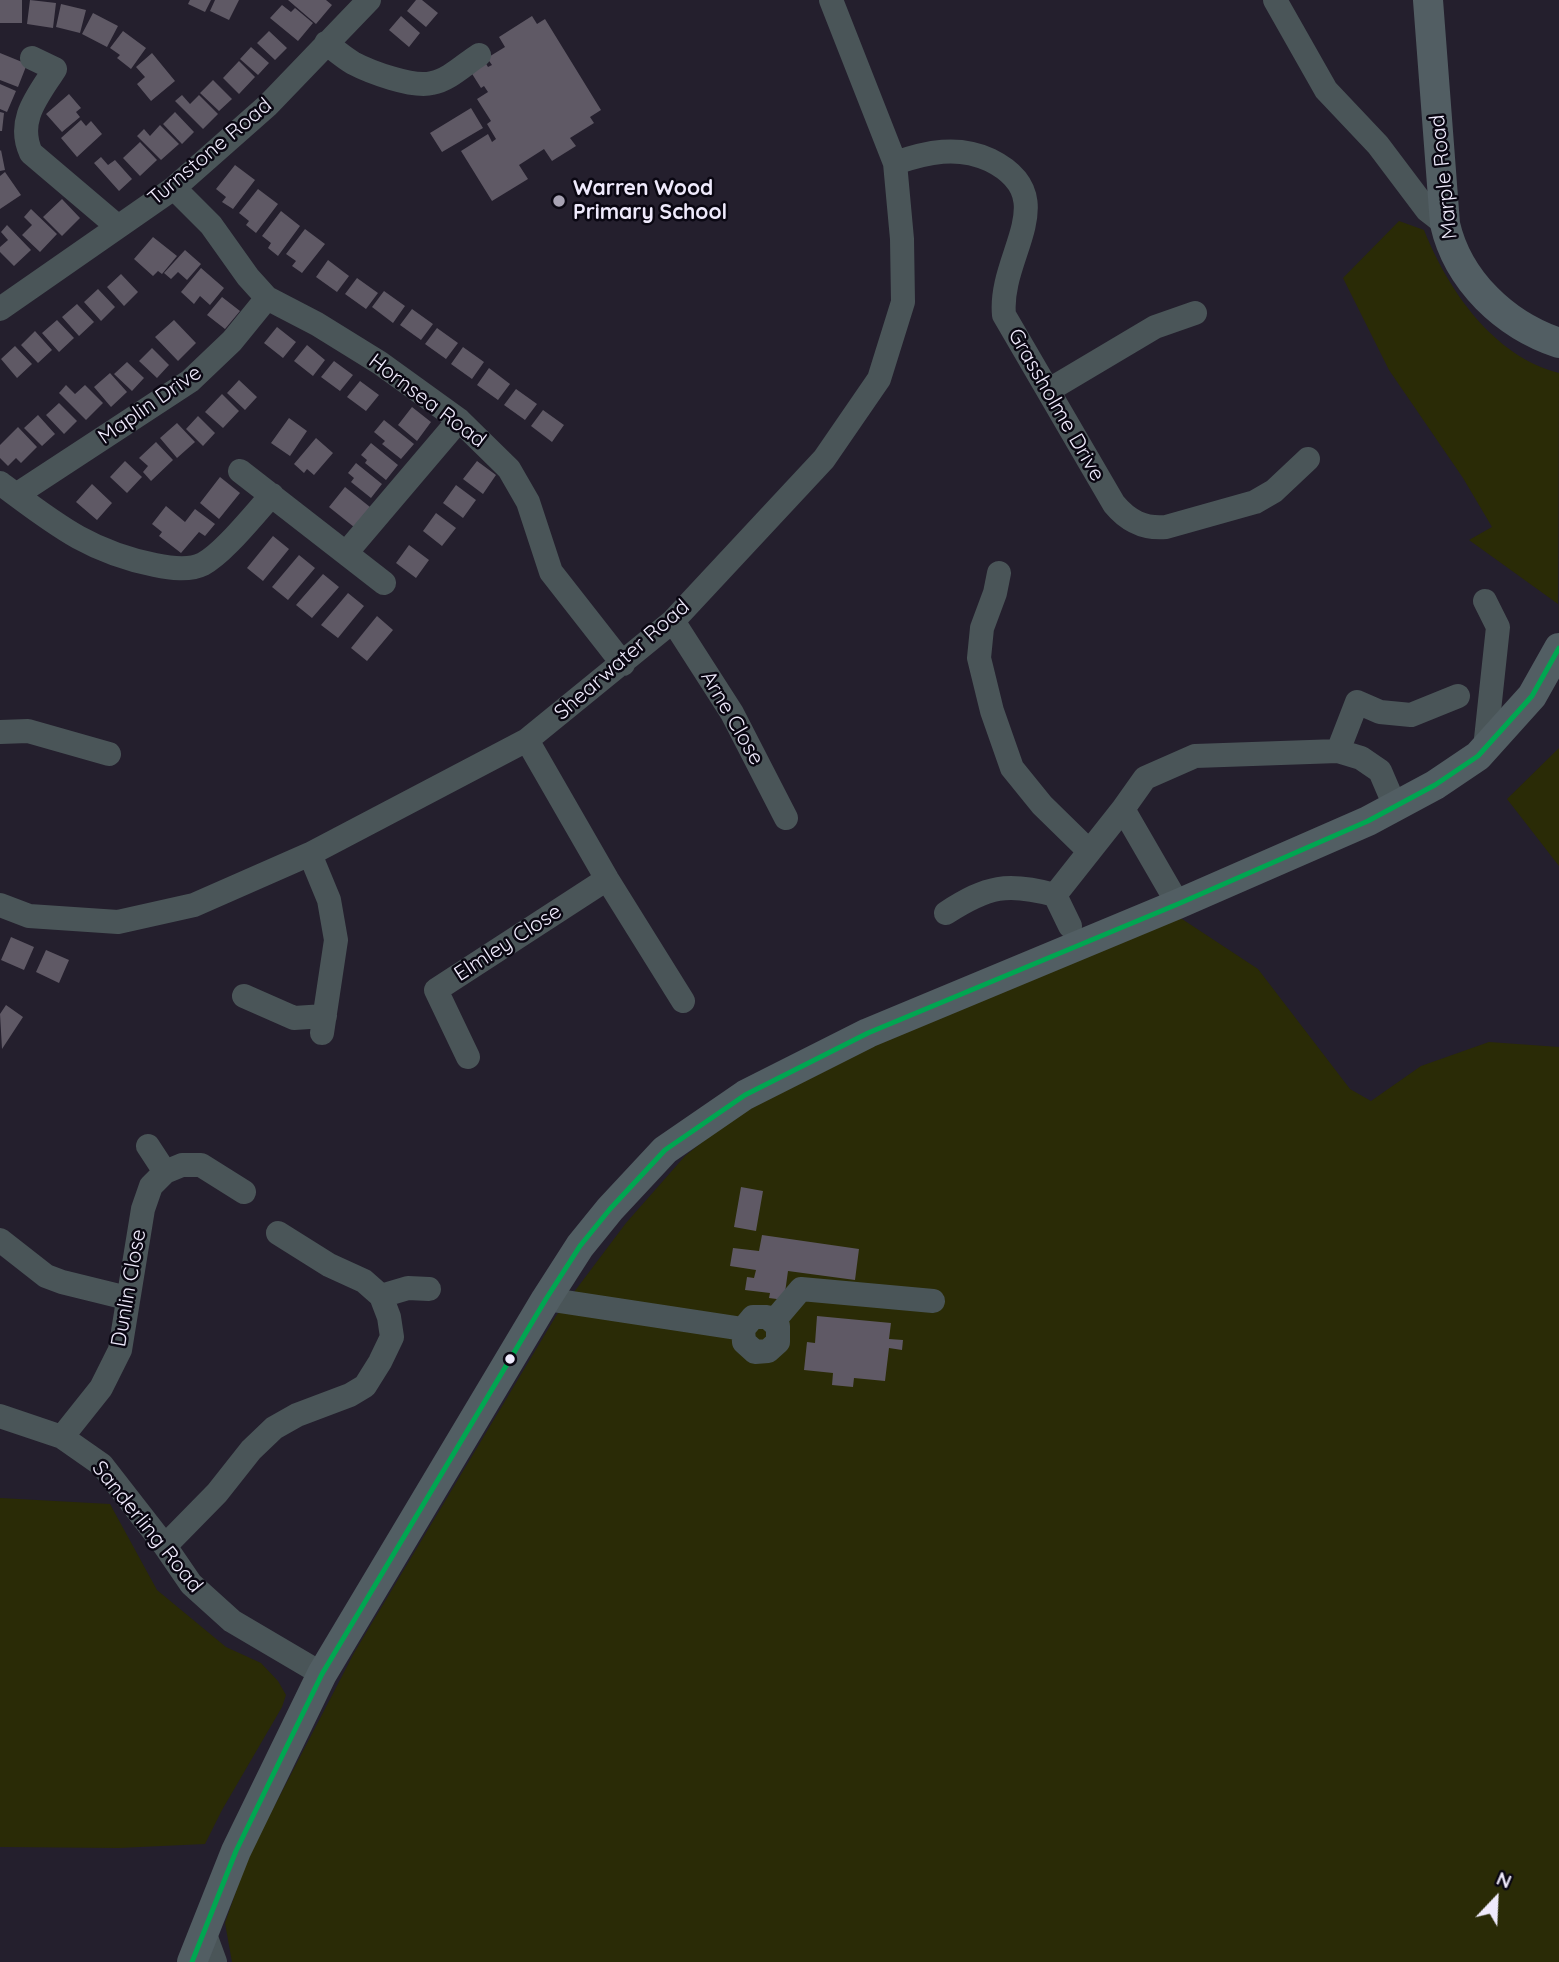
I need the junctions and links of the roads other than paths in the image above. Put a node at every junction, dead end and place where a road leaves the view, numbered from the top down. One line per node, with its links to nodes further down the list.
1 (369, 0): 5 (street, Turnstone Road)
2 (831, 0): 8 (street, Shearwater Road)
3 (1275, 0): 10 (street)
4 (1428, 0): 10 (main road, Marple Road)
5 (326, 43): 6 (street); 9 (street, Turnstone Road)
6 (479, 55)
7 (32, 58): 11 (street)
8 (895, 163): 16 (street, Grassholme Drive); 26 (street, Shearwater Road)
9 (174, 188): 11 (street, Turnstone Road); 12 (street, Hornsea Road)
10 (1436, 217): 15 (main road, Marple Road)
11 (117, 226): 13 (street, Turnstone Road)
12 (267, 298): 17 (street, Hornsea Road); 20 (street, Maplin Drive)
13 (0, 309)
14 (1195, 313): 16 (street)
15 (1558, 344)
16 (1049, 390): 18 (street, Grassholme Drive)
17 (459, 420): 22 (street); 28 (street, Hornsea Road)
18 (1308, 459)
19 (240, 471): 21 (street)
20 (8, 489): 21 (street)
21 (272, 495): 22 (street)
22 (345, 553): 24 (street)
23 (999, 573): 38 (street)
24 (384, 583)
25 (1485, 601): 32 (street)
26 (673, 621): 28 (street, Shearwater Road); 37 (street, Arne Close)
27 (1559, 648): 32 (main road)
28 (623, 664): 31 (street, Shearwater Road)
29 (1458, 696): 33 (street)
30 (0, 732): 34 (street)
31 (527, 740): 39 (street, Shearwater Road); 40 (street)
32 (1485, 748): 35 (main road)
33 (1338, 751): 35 (street); 36 (street)
34 (109, 754)
35 (1395, 806): 42 (main road)
36 (1123, 808): 38 (street); 42 (street)
37 (786, 818)
38 (1089, 851): 41 (street)
39 (310, 854): 43 (street, Shearwater Road); 46 (street)
40 (607, 879): 47 (street); 48 (street, Elmley Close)
41 (1055, 895): 44 (street); 45 (street)
42 (1178, 904): 57 (main road)
43 (0, 905)
44 (946, 913)
45 (1070, 926)
46 (244, 996)
47 (684, 1001)
48 (468, 1057)
49 (148, 1146): 50 (street)
50 (165, 1171): 51 (street); 56 (street, Dunlin Close)
51 (244, 1192)
52 (278, 1233): 55 (street)
53 (0, 1240): 56 (street)
54 (429, 1289): 55 (street)
55 (381, 1296): 61 (street)
56 (127, 1298): 60 (street, Dunlin Close)
57 (546, 1298): 58 (street); 62 (main road)
58 (933, 1301)
59 (0, 1416): 60 (street, Sanderling Road)
60 (62, 1437): 61 (street, Sanderling Road)
61 (165, 1546): 62 (street, Sanderling Road)
62 (322, 1674): 63 (main road)
63 (204, 1932): 64 (main road); 65 (street)
64 (192, 1962)
65 (215, 1962)

